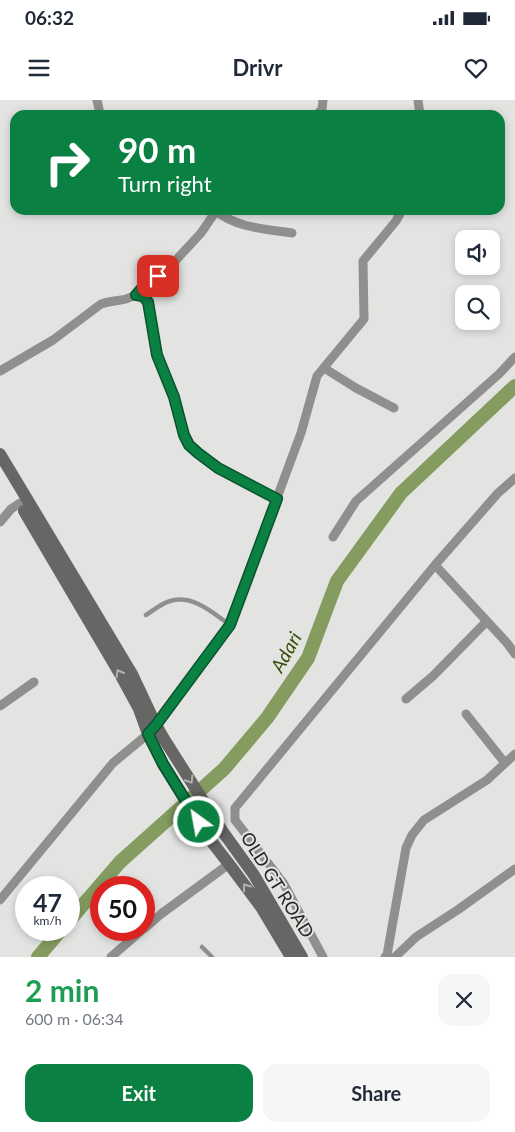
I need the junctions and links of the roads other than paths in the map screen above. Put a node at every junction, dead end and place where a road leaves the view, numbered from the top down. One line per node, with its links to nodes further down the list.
1 (212, 215): 5 (street)
2 (220, 215): 4 (street)
3 (399, 215): 7 (street)
4 (292, 233)
5 (136, 295): 8 (street); 13 (street)
6 (515, 357): 16 (street)
7 (324, 368): 9 (street); 13 (street)
8 (0, 371)
9 (394, 408)
10 (0, 454): 26 (main road)
11 (0, 470): 14 (main road)
12 (515, 478): 17 (street)
13 (277, 499): 20 (street)
14 (20, 503): 15 (street); 26 (main road, one-way to 14)
15 (0, 522)
16 (333, 537)
17 (435, 565): 19 (street); 41 (street)
18 (146, 615): 20 (lane)
19 (487, 621): 21 (street); 23 (street)
20 (230, 625): 26 (street)
21 (515, 654)
22 (34, 682): 24 (street)
23 (406, 699)
24 (0, 706)
25 (466, 714): 28 (street)
26 (152, 729): 29 (main road, OLD GT ROAD); 31 (street); 40 (main road, OLD GT ROAD, one-way to 40)
27 (515, 754): 28 (street)
28 (504, 763): 36 (street)
29 (230, 864): 33 (street); 39 (main road, OLD GT ROAD, one-way to 29)
30 (515, 869): 36 (street)
31 (3, 890): 32 (street)
32 (0, 900)
33 (155, 919)
34 (129, 941): 37 (street)
35 (202, 947): 38 (lane)
36 (389, 956)
37 (111, 957)
38 (212, 957)
39 (291, 957)
40 (302, 957)
41 (323, 957)

